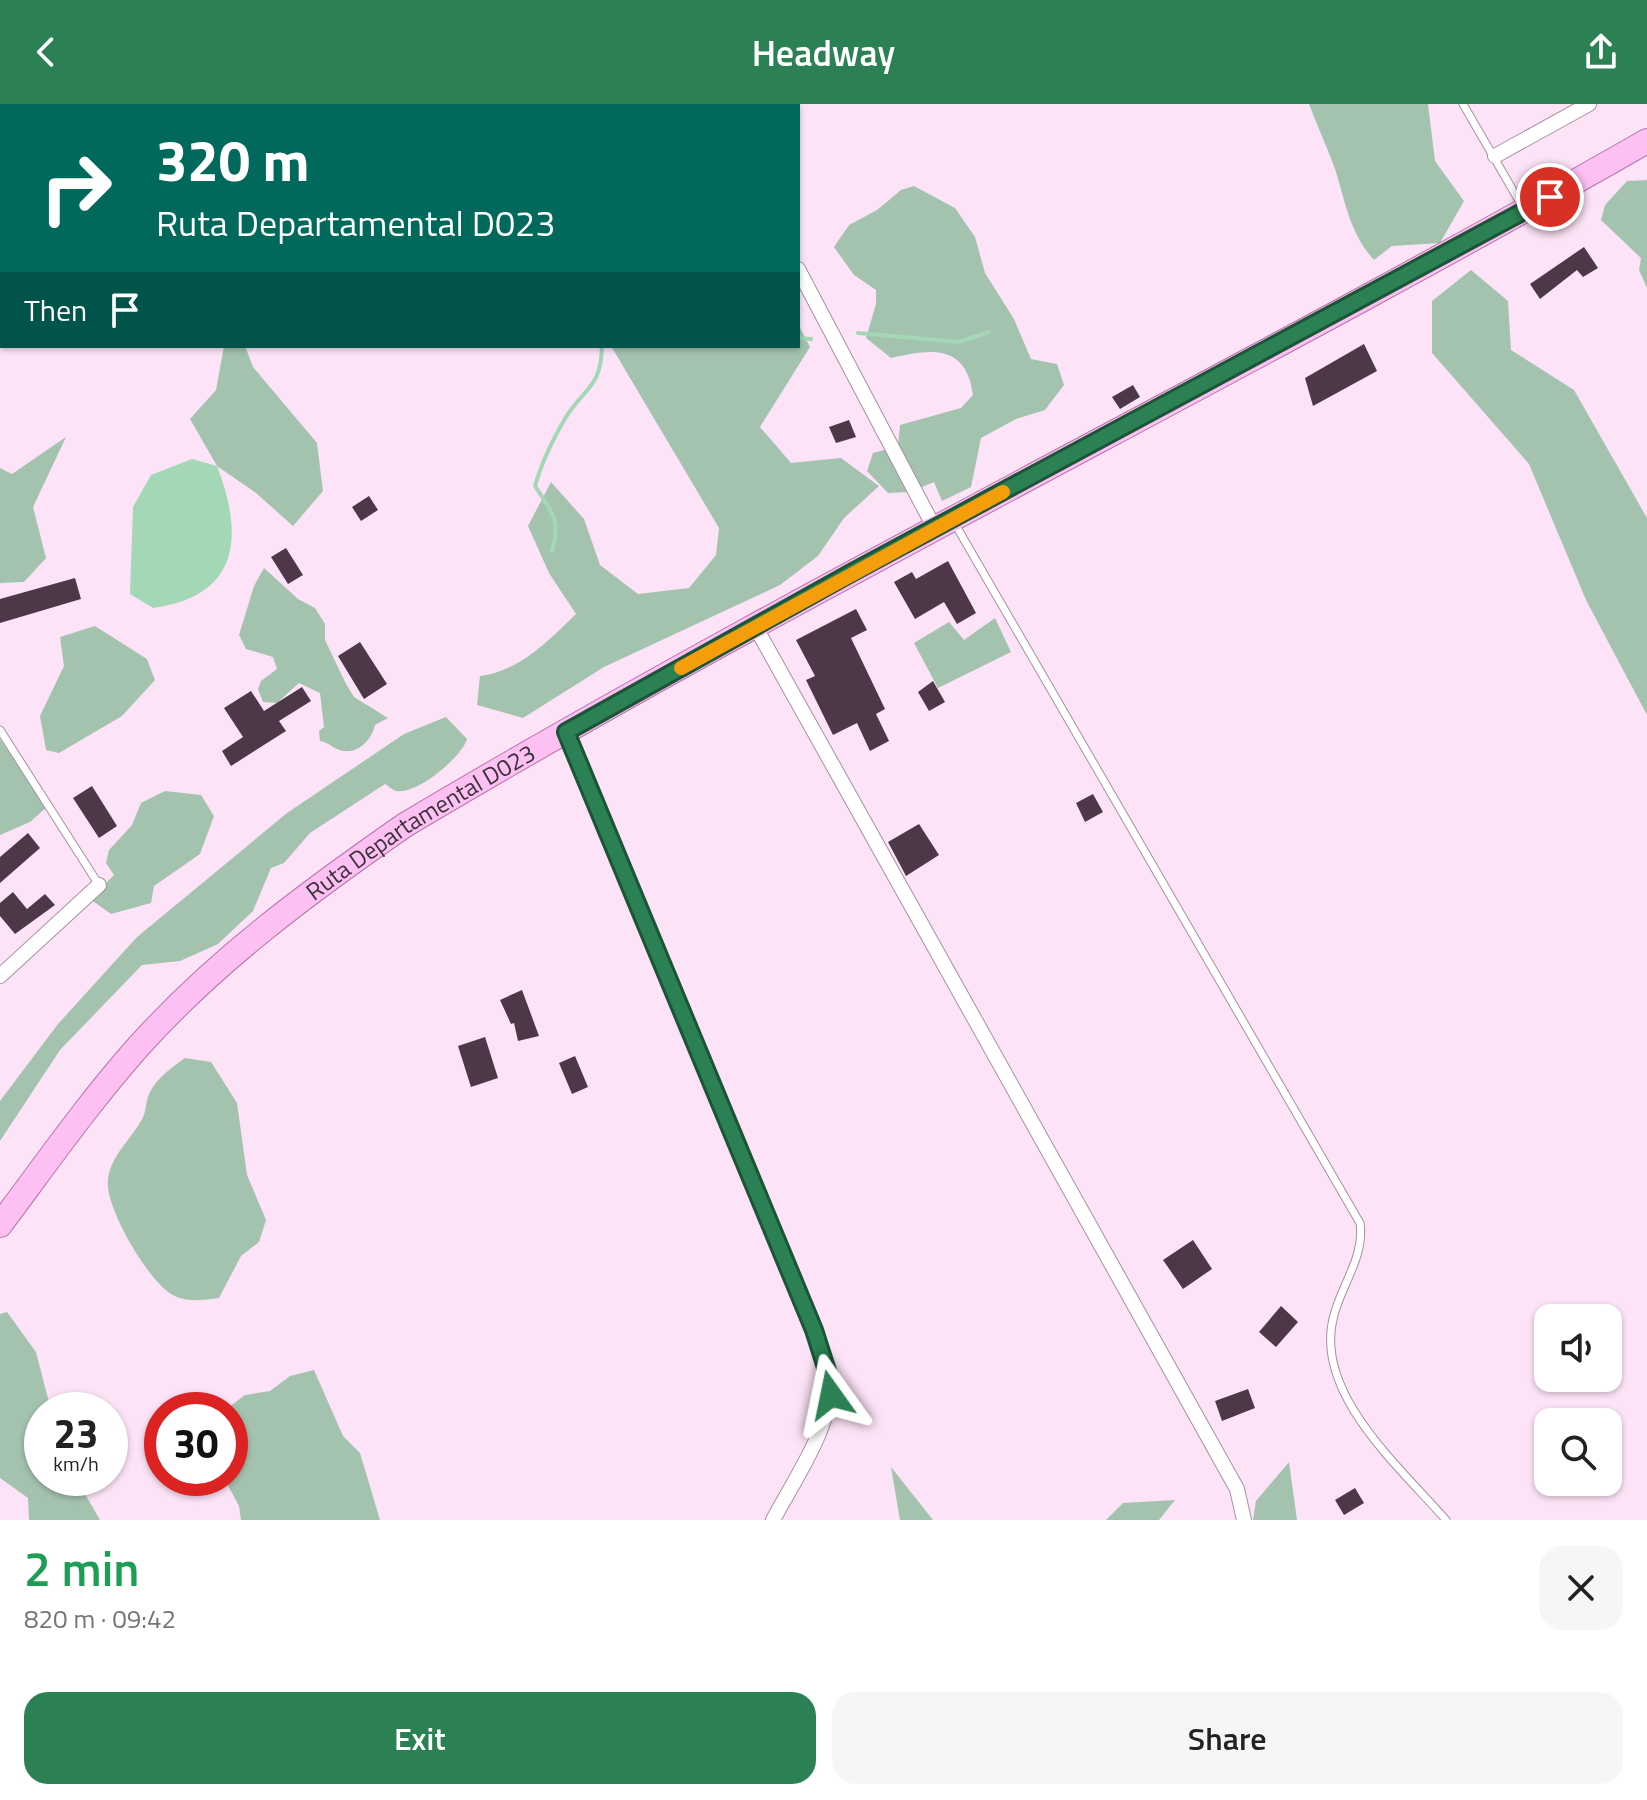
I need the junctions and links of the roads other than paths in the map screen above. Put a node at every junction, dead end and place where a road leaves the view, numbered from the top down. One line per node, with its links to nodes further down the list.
1 (1463, 104): 4 (lane)
2 (1589, 104): 4 (street)
3 (1647, 141): 5 (main road, Ruta Departamental D023)
4 (1495, 156): 5 (lane)
5 (1525, 211): 7 (main road, Ruta Departamental D023)
6 (800, 272): 7 (street)
7 (944, 524): 8 (main road, Ruta Departamental D023); 16 (lane)
8 (755, 626): 10 (main road, Ruta Departamental D023); 15 (street)
9 (0, 730): 11 (lane)
10 (566, 732): 13 (main road, Ruta Departamental D023); 14 (street)
11 (99, 885): 12 (street)
12 (0, 976)
13 (0, 1225)
14 (773, 1520)
15 (1244, 1520)
16 (1446, 1520)

